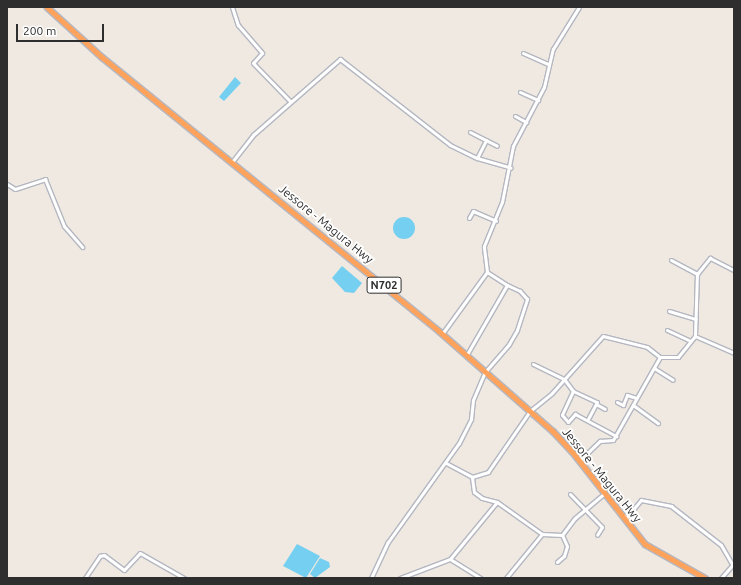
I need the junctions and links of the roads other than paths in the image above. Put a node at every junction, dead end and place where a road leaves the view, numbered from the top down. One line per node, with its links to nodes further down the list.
1 (47, 7): 15 (highway, Jessore - Magura Hwy / N702)
2 (232, 7): 8 (street)
3 (579, 7): 5 (street)
4 (523, 53): 5 (street)
5 (548, 64): 7 (street)
6 (520, 92): 7 (street)
7 (538, 100): 10 (street)
8 (290, 102): 14 (street); 15 (street)
9 (515, 116): 10 (street)
10 (526, 122): 16 (street)
11 (470, 132): 12 (street)
12 (486, 140): 13 (street); 14 (street)
13 (497, 146)
14 (477, 158): 16 (street)
15 (232, 162): 29 (highway, Jessore - Magura Hwy / N702)
16 (511, 168): 19 (street)
17 (7, 184): 20 (street)
18 (469, 218): 19 (street)
19 (496, 221): 23 (street)
20 (82, 246)
21 (671, 260): 24 (street)
22 (734, 270): 24 (street)
23 (487, 272): 25 (street); 29 (street)
24 (697, 274): 27 (street)
25 (508, 285): 33 (street); 37 (street)
26 (670, 311): 27 (street)
27 (696, 319): 30 (street)
28 (667, 330): 31 (street)
29 (442, 334): 33 (highway, Jessore - Magura Hwy / N702)
30 (695, 336): 31 (street); 32 (street)
31 (691, 341): 34 (street)
32 (734, 353)
33 (466, 356): 37 (highway, Jessore - Magura Hwy / N702)
34 (660, 356): 36 (street); 38 (street)
35 (533, 364): 38 (street)
36 (654, 368): 39 (street); 41 (street)
37 (485, 372): 46 (highway, Jessore - Magura Hwy / N702); 51 (street)
38 (564, 379): 40 (street); 46 (street)
39 (673, 380)
40 (574, 391): 43 (street); 47 (street)
41 (636, 398): 42 (street); 44 (street)
42 (617, 402)
43 (596, 404): 45 (street); 47 (street)
44 (633, 405): 48 (street); 49 (street)
45 (605, 409)
46 (530, 411): 50 (highway, Jessore - Magura Hwy / N702); 52 (street)
47 (588, 419): 49 (street)
48 (658, 423)
49 (616, 436): 50 (street)
50 (580, 460): 53 (highway, Jessore - Magura Hwy / N702)
51 (446, 463): 52 (street); 66 (street)
52 (472, 477): 55 (street)
53 (605, 493): 56 (street); 57 (highway, Jessore - Magura Hwy / N702)
54 (570, 494): 56 (street)
55 (497, 502): 58 (street); 61 (street)
56 (585, 509): 59 (street); 60 (street)
57 (624, 519): 63 (street); 70 (highway, Jessore - Magura Hwy / N702)
58 (542, 534): 59 (street); 69 (street)
59 (562, 535): 62 (street)
60 (598, 535)
61 (450, 559): 67 (street); 68 (street)
62 (557, 562)
63 (733, 564): 71 (street)
64 (85, 578): 65 (street)
65 (184, 578)
66 (371, 578)
67 (400, 578)
68 (480, 578)
69 (506, 578)
70 (705, 578)
71 (721, 578)

